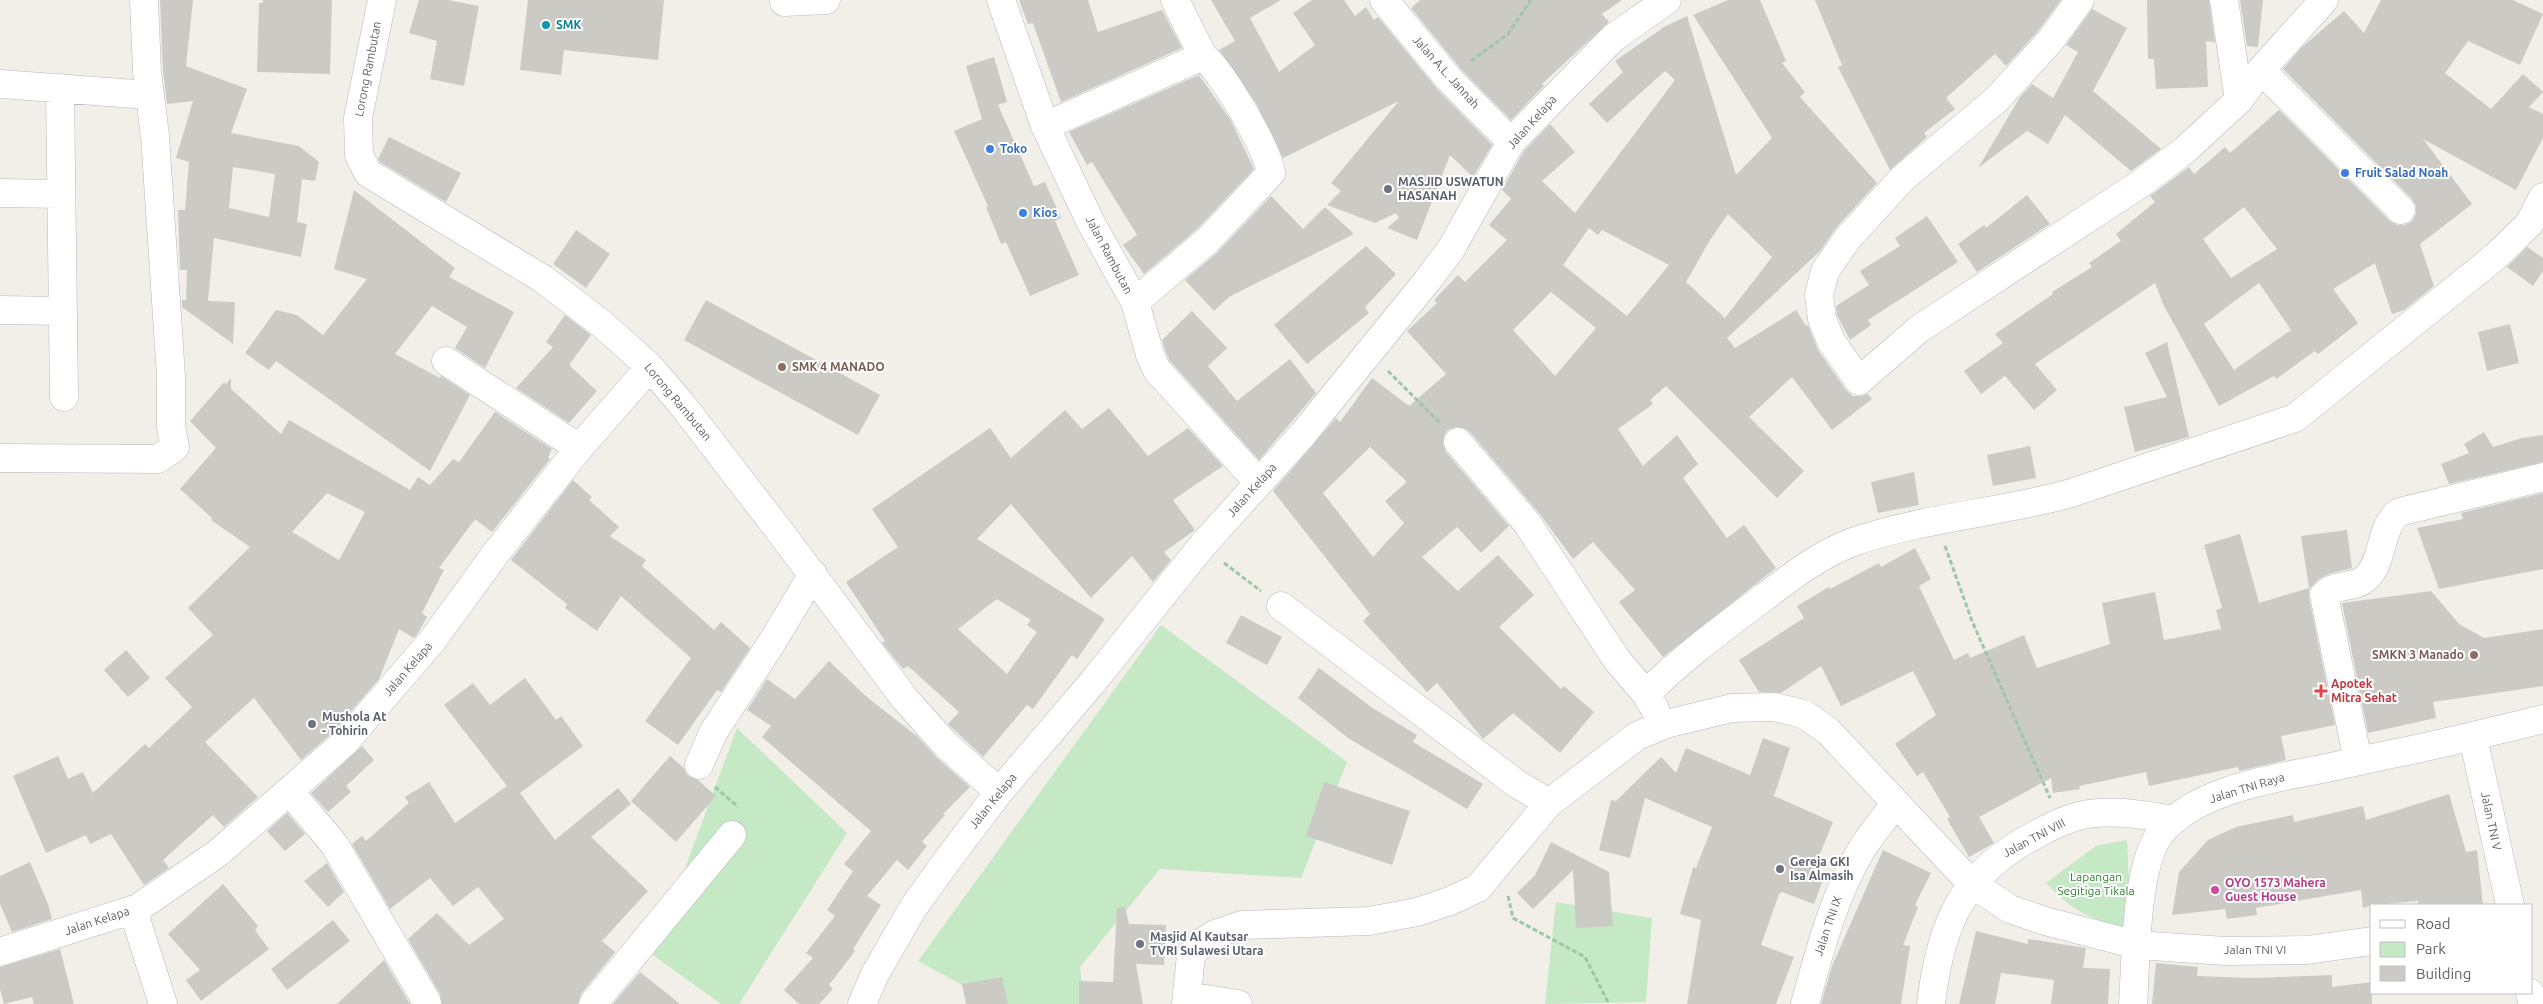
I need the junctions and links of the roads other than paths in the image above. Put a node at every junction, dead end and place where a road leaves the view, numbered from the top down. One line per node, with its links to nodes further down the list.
1 (144, 0): 32 (street)
2 (382, 0): 28 (street, Lorong Rambutan)
3 (826, 0): 11 (street)
4 (1001, 0): 18 (street, Jalan Rambutan)
5 (1175, 0): 12 (street)
6 (1667, 0): 19 (street, Jalan Kelapa)
7 (2080, 0): 17 (street)
8 (2224, 0): 17 (street)
9 (2324, 0): 13 (street)
10 (1387, 1): 19 (street, Jalan A.L. Jannah)
11 (784, 2)
12 (1203, 56): 18 (street); 24 (street)
13 (2261, 70): 17 (street); 23 (street)
14 (0, 84): 15 (street)
15 (60, 88): 16 (street); 21 (street)
16 (135, 94)
17 (2239, 100)
18 (1045, 126): 24 (street, Jalan Rambutan)
19 (1511, 142): 34 (street, Jalan Kelapa)
20 (0, 193): 21 (street)
21 (61, 194): 26 (street)
22 (2543, 198): 37 (street)
23 (2401, 210)
24 (1135, 302): 34 (street, Jalan Rambutan)
25 (0, 310): 26 (street)
26 (62, 311): 29 (street)
27 (446, 360): 31 (street)
28 (650, 368): 31 (street, Jalan Kelapa); 35 (street, Lorong Rambutan)
29 (64, 398)
30 (1458, 442): 37 (street)
31 (580, 448): 43 (street, Jalan Kelapa)
32 (0, 458)
33 (2543, 476): 41 (street)
34 (1259, 483): 44 (street, Jalan Kelapa)
35 (813, 574): 42 (street); 44 (street, Lorong Rambutan)
36 (1281, 606): 45 (street)
37 (1646, 694): 39 (street)
38 (2543, 719): 40 (street, Jalan TNI Raya)
39 (1666, 724): 45 (street, Jalan TNI VI); 46 (street, Jalan TNI VI)
40 (2473, 737): 41 (street, Jalan TNI Raya); 50 (street, Jalan TNI V)
41 (2358, 761): 47 (street, Jalan TNI Raya)
42 (699, 765)
43 (289, 791): 51 (street, Jalan Kelapa); 56 (street)
44 (999, 792): 59 (street, Jalan Kelapa)
45 (1549, 803): 55 (street, Jalan TNI VI)
46 (1895, 803): 49 (street, Jalan TNI VI); 61 (street, Jalan TNI IX)
47 (2174, 820): 49 (street, Jalan TNI VIII); 53 (street, Jalan TNI Raya)
48 (732, 835): 58 (street)
49 (1972, 883): 53 (street, Jalan TNI VI); 62 (street, Jalan TNI VIII)
50 (2510, 904)
51 (133, 910): 54 (street, Jalan Kelapa); 57 (street)
52 (2370, 941): 53 (street, Jalan TNI VI)
53 (2137, 945): 63 (street, Jalan TNI Raya)
54 (0, 952)
55 (1187, 1000): 60 (street)
56 (427, 1002)
57 (163, 1004)
58 (593, 1004)
59 (862, 1004)
60 (1238, 1004)
61 (1805, 1004)
62 (1931, 1004)
63 (2133, 1004)

